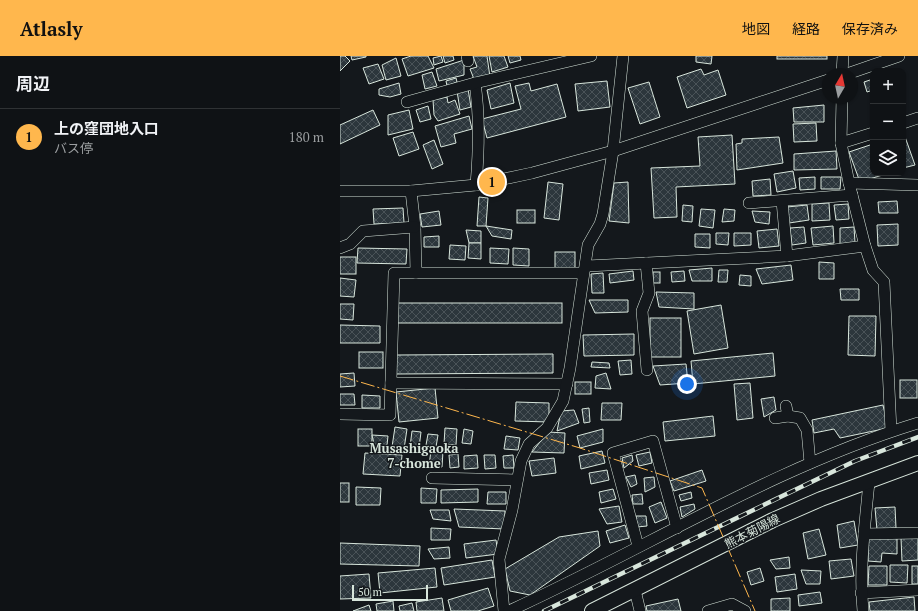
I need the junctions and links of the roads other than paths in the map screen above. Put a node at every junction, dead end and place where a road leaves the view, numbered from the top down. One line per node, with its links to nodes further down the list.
1 (591, 56): 8 (street)
2 (623, 56): 15 (street)
3 (843, 56): 5 (street)
4 (898, 56): 6 (street)
5 (842, 68)
6 (858, 70)
7 (822, 82): 15 (street)
8 (475, 83): 9 (street); 17 (street)
9 (407, 102)
10 (842, 104): 14 (street)
11 (918, 118): 12 (street)
12 (906, 122)
13 (870, 133): 14 (street)
14 (841, 143): 16 (street)
15 (613, 151): 17 (street); 29 (street)
16 (849, 183): 18 (street); 21 (street)
17 (476, 185): 20 (street)
18 (918, 185)
19 (340, 191): 20 (street)
20 (411, 191): 24 (street)
21 (852, 195): 22 (street); 25 (street)
22 (782, 201): 23 (street); 27 (street)
23 (749, 203)
24 (415, 227): 26 (street); 30 (street)
25 (865, 246): 27 (street); 37 (street)
26 (340, 248)
27 (787, 256): 28 (street)
28 (646, 263): 29 (street); 31 (street)
29 (585, 269): 30 (street); 33 (street)
30 (416, 273): 32 (street)
31 (647, 370)
32 (391, 383): 33 (street); 34 (street)
33 (567, 384): 41 (street)
34 (340, 414)
35 (775, 418): 38 (street)
36 (918, 423): 37 (street)
37 (891, 431): 38 (street)
38 (810, 463): 43 (street)
39 (918, 463): 42 (main road, 熊本菊陽線)
40 (432, 478): 41 (street)
41 (516, 480): 50 (street)
42 (869, 482): 45 (street); 47 (main road, 熊本菊陽線)
43 (677, 528): 46 (street); 46 (street)
44 (918, 533): 45 (street)
45 (864, 534): 49 (street)
46 (638, 546): 51 (street)
47 (635, 590): 52 (main road, 熊本菊陽線); 53 (street)
48 (918, 590): 49 (street)
49 (861, 592): 56 (street)
50 (504, 611)
51 (509, 611)
52 (592, 611)
53 (640, 611)
54 (708, 611): 55 (street)
55 (745, 611)
56 (863, 611)

